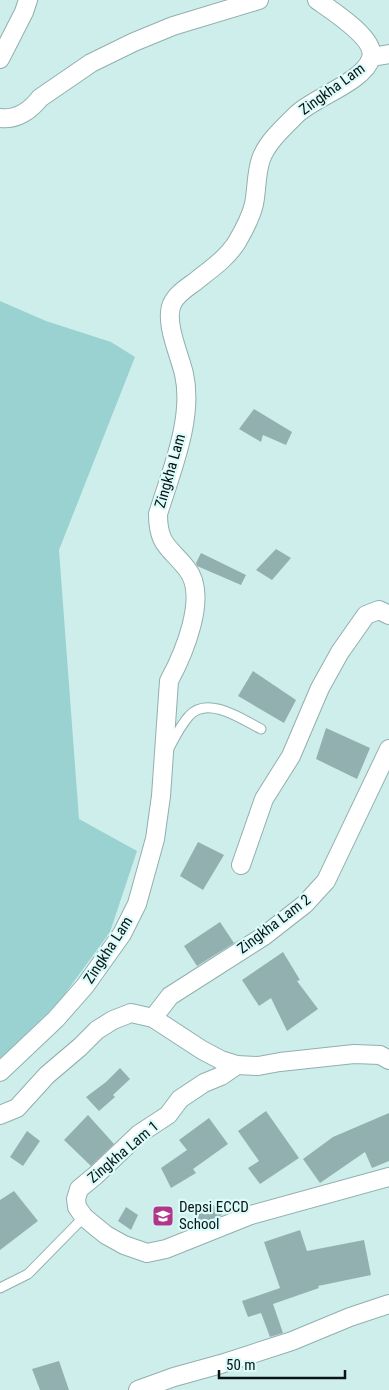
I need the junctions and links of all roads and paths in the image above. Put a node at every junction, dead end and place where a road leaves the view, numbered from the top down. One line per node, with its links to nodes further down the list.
1 (28, 0): 6 (street)
2 (259, 0): 7 (street)
3 (317, 0): 5 (street, Zingkha Lam)
4 (389, 54): 5 (street)
5 (372, 57): 11 (street, Zingkha Lam)
6 (0, 59)
7 (0, 118)
8 (389, 615): 12 (street)
9 (260, 729): 11 (lane)
10 (389, 749): 13 (street, Zingkha Lam 2)
11 (163, 759): 16 (street, Zingkha Lam)
12 (241, 865)
13 (153, 1018): 15 (street); 17 (street)
14 (389, 1060): 15 (street)
15 (238, 1065): 19 (street, Zingkha Lam 1)
16 (0, 1072)
17 (0, 1115)
18 (389, 1177): 19 (street)
19 (84, 1217): 20 (lane)
20 (0, 1288)
21 (389, 1304): 22 (street)
22 (138, 1390)

